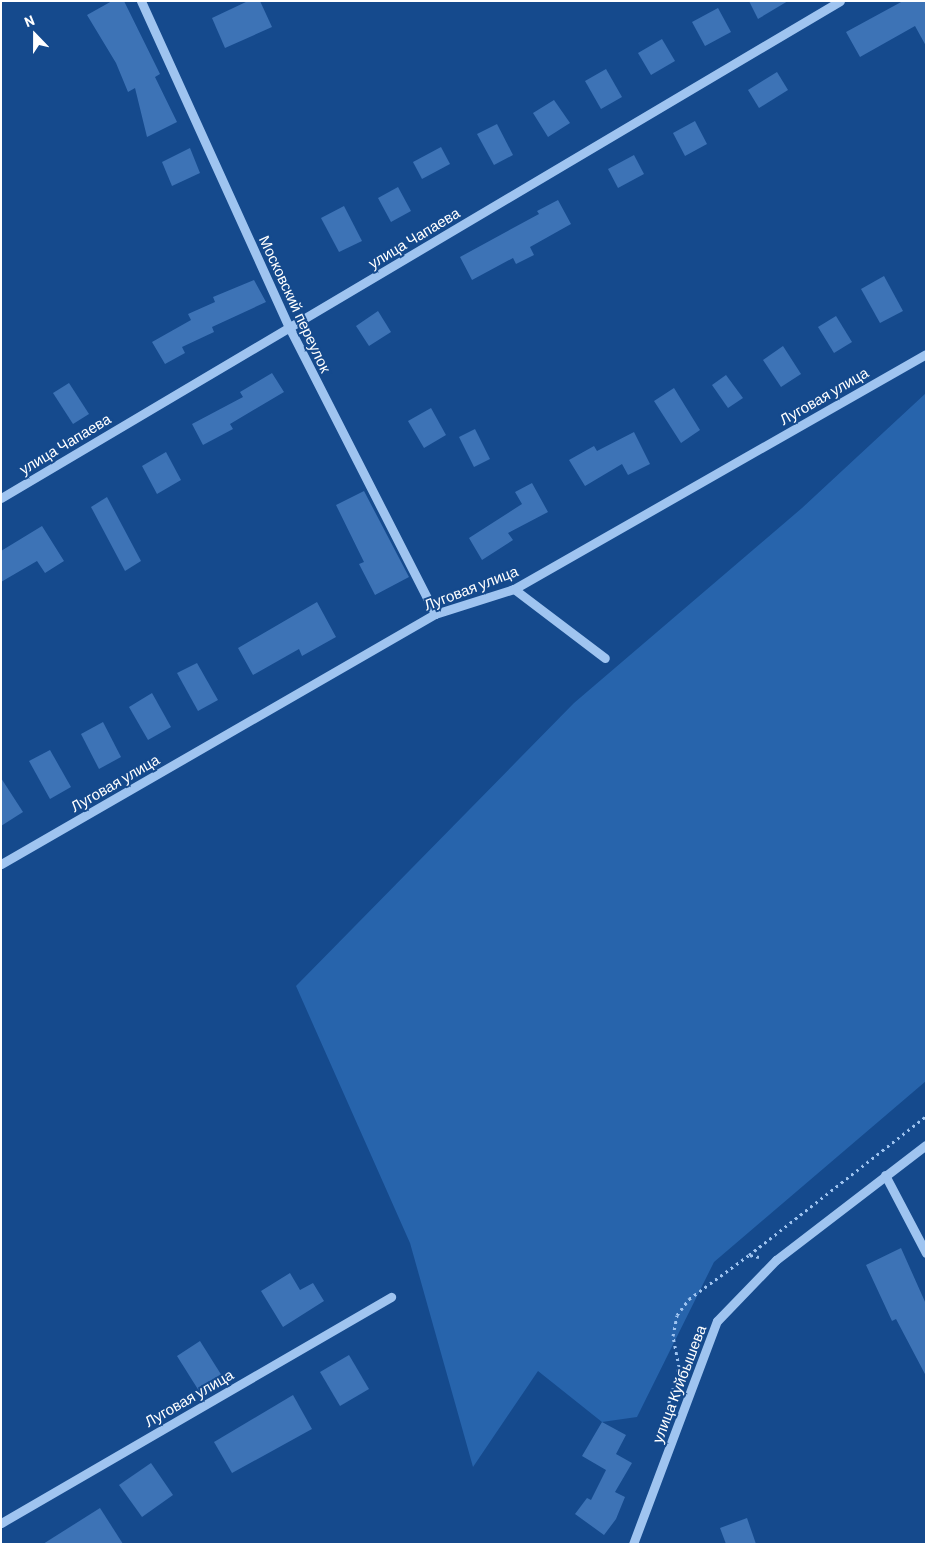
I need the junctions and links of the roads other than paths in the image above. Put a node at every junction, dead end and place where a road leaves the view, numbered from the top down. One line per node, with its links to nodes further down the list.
1 (141, 1): 3 (street, Московский переулок)
2 (840, 1): 3 (street, улица Чапаева)
3 (289, 327): 5 (street, улица Чапаева); 7 (street, Московский переулок)
4 (926, 354): 6 (street, Луговая улица)
5 (1, 498)
6 (514, 589): 7 (street, Луговая улица); 8 (street)
7 (435, 614): 9 (street, Луговая улица)
8 (605, 658)
9 (1, 864)
10 (926, 1144): 11 (street, улица Куйбышева)
11 (885, 1175): 12 (street); 15 (street, улица Куйбышева)
12 (926, 1253)
13 (391, 1297): 14 (street, Луговая улица)
14 (1, 1524)
15 (634, 1544)

